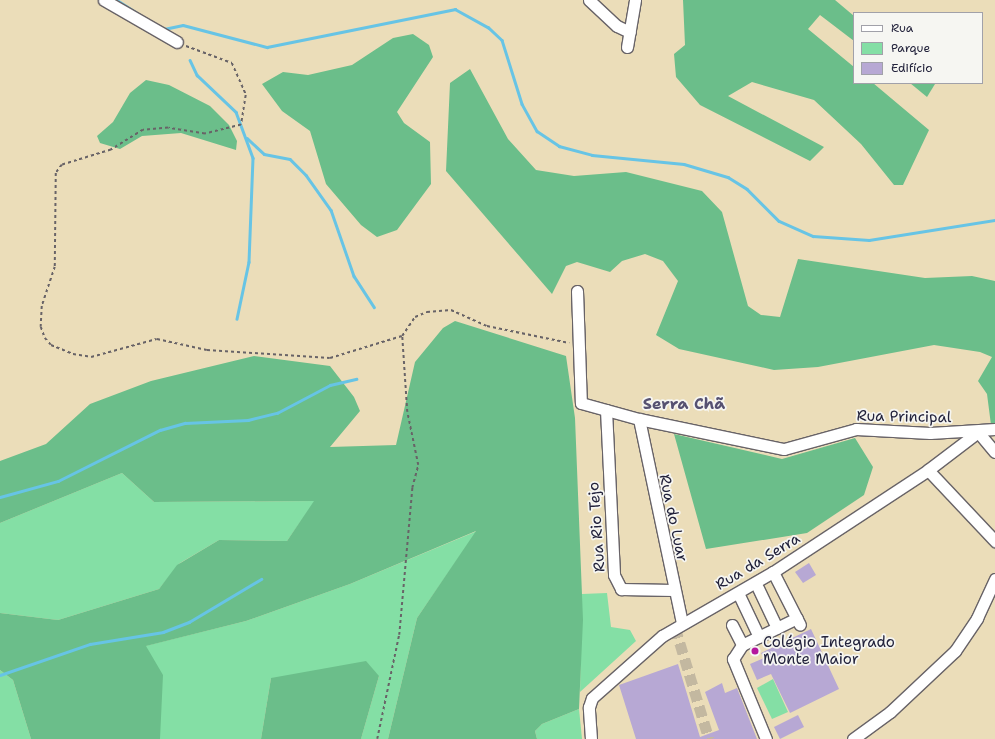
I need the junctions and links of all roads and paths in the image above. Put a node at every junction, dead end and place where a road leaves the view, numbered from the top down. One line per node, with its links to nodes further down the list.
1 (104, 0): 5 (street)
2 (590, 0): 4 (street)
3 (635, 0): 4 (street)
4 (630, 32): 6 (street)
5 (181, 44): 8 (path)
6 (628, 47)
7 (577, 291): 9 (street)
8 (402, 336): 9 (path); 27 (path)
9 (579, 344): 10 (street, Rua Principal)
10 (606, 410): 11 (street, Rua Principal); 20 (street, Rua Rio Tejo)
11 (639, 420): 13 (street, Rua Principal); 20 (street, Rua do Luar)
12 (995, 429): 13 (street, Rua Principal)
13 (978, 432): 14 (street); 15 (street, Rua da Serra)
14 (995, 452)
15 (928, 470): 16 (street); 17 (street, Rua da Serra)
16 (995, 541)
17 (773, 572): 22 (street, Rua da Serra); 24 (street)
18 (995, 579): 30 (street)
19 (758, 588): 24 (street)
20 (673, 590): 22 (street, Rua do Luar)
21 (740, 597): 25 (street)
22 (678, 625): 28 (street, Rua da Serra)
23 (732, 625): 26 (street)
24 (777, 628): 25 (street)
25 (759, 637): 26 (street)
26 (742, 645): 29 (street)
27 (377, 739)
28 (591, 739)
29 (766, 739)
30 (853, 739)

